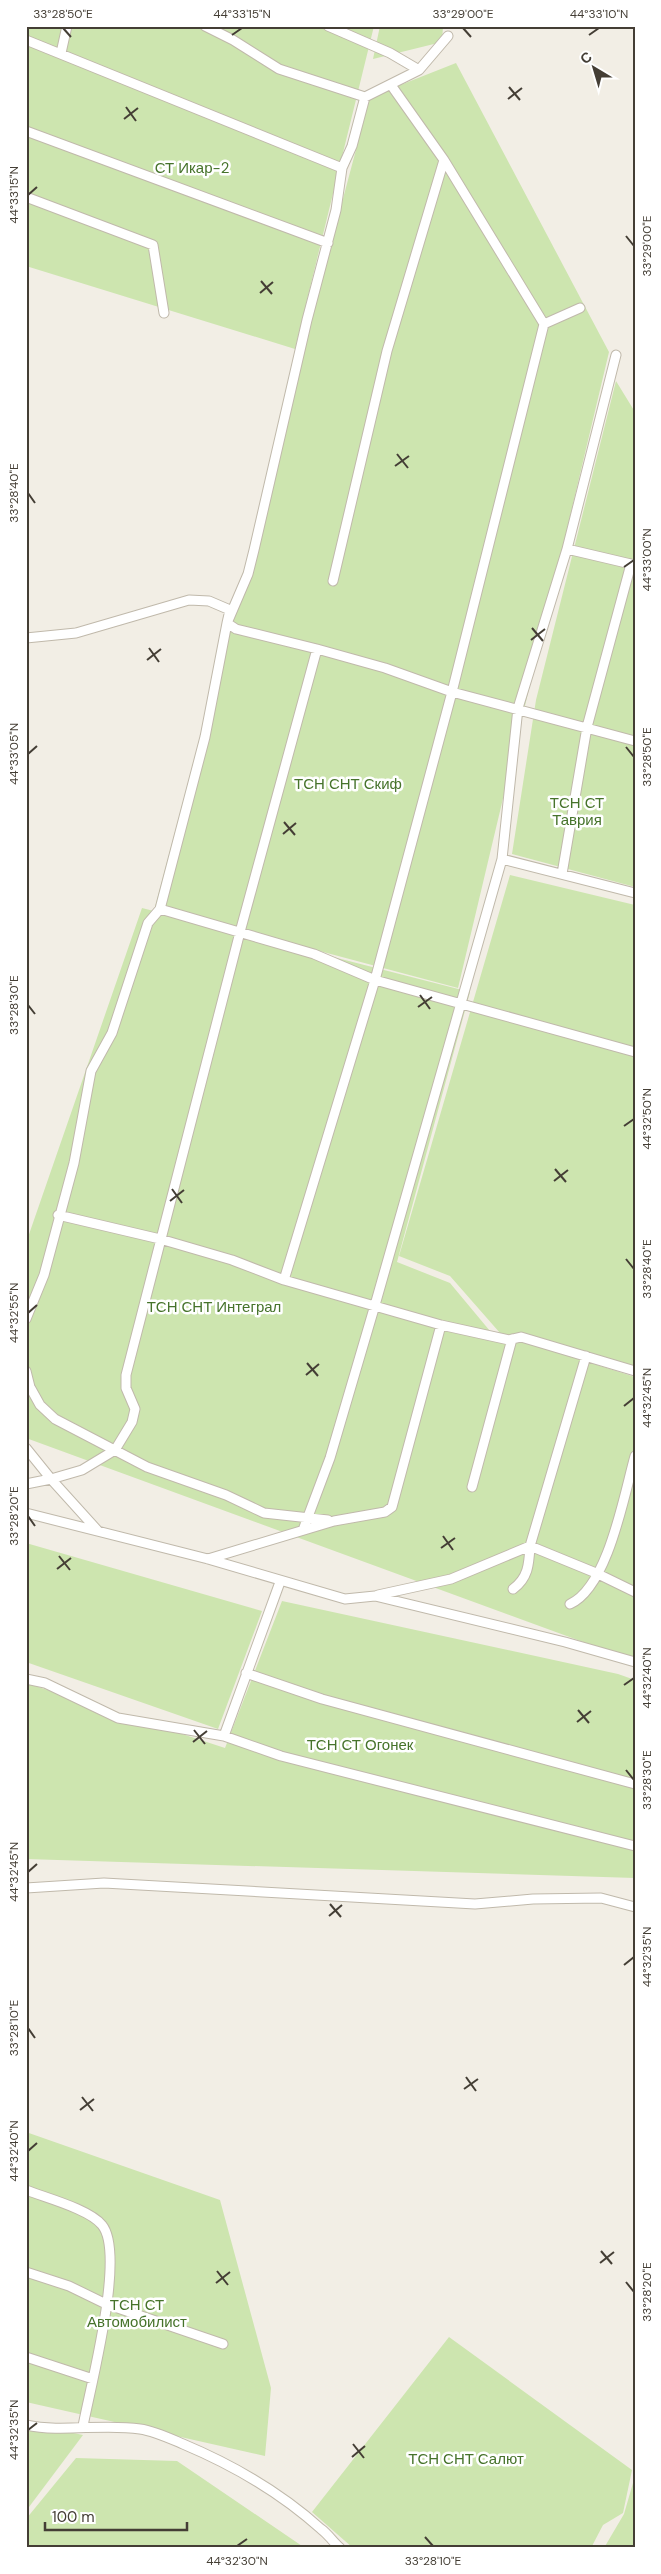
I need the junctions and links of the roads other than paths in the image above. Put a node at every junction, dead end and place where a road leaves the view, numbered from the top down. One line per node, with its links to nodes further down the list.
1 (67, 26): 6 (street)
2 (205, 26): 9 (street)
3 (328, 26): 7 (street)
4 (448, 36): 7 (street)
5 (26, 40): 6 (street)
6 (61, 53): 12 (street)
7 (419, 70): 8 (street)
8 (391, 85): 9 (street); 11 (street)
9 (365, 97): 12 (street)
10 (26, 131): 14 (street)
11 (444, 160): 17 (street); 21 (street)
12 (342, 168): 14 (street)
13 (26, 197): 16 (street)
14 (328, 243): 22 (street)
15 (580, 308): 17 (street)
16 (164, 313)
17 (544, 324): 25 (street)
18 (616, 355): 19 (street)
19 (566, 549): 20 (street); 26 (street)
20 (633, 564): 27 (street)
21 (333, 581)
22 (227, 623): 23 (street); 24 (street); 32 (street)
23 (26, 638)
24 (317, 649): 25 (street); 33 (street)
25 (452, 692): 26 (street); 34 (street)
26 (518, 708): 27 (street); 29 (street)
27 (587, 728): 28 (street); 30 (street)
28 (635, 740)
29 (502, 859): 30 (street); 35 (street)
30 (562, 874): 31 (street)
31 (634, 890)
32 (160, 909): 33 (street); 37 (street)
33 (240, 932): 34 (street); 38 (street)
34 (375, 980): 35 (street); 39 (street)
35 (459, 1003): 36 (street); 40 (street)
36 (635, 1052)
37 (58, 1215): 38 (street); 41 (street)
38 (160, 1239): 39 (street); 48 (street)
39 (284, 1280): 40 (street)
40 (375, 1305): 42 (street); 54 (street)
41 (26, 1318)
42 (441, 1326): 43 (street); 55 (street)
43 (512, 1339): 44 (street); 52 (street)
44 (586, 1356): 46 (street); 58 (street)
45 (26, 1371): 48 (street)
46 (635, 1371)
47 (26, 1448): 50 (street)
48 (115, 1450): 50 (street); 54 (street)
49 (635, 1456): 60 (street)
50 (51, 1479): 51 (street); 56 (street)
51 (26, 1484)
52 (472, 1487)
53 (26, 1513): 56 (street)
54 (308, 1518): 55 (street); 57 (street)
55 (334, 1520): 57 (street)
56 (98, 1530): 59 (street)
57 (303, 1530): 59 (street)
58 (530, 1546): 60 (street); 62 (street); 64 (street)
59 (208, 1559): 61 (street)
60 (596, 1573): 63 (street); 65 (street)
61 (280, 1582): 64 (street); 67 (street)
62 (513, 1589)
63 (635, 1592)
64 (375, 1596): 66 (street)
65 (570, 1604)
66 (635, 1662)
67 (246, 1673): 69 (street); 70 (street)
68 (26, 1679): 69 (street)
69 (224, 1736): 71 (street)
70 (635, 1784)
71 (635, 1846)
72 (26, 1888): 73 (street)
73 (635, 1907)
74 (26, 2190): 76 (street)
75 (26, 2272): 76 (street)
76 (106, 2304): 77 (street); 79 (street)
77 (223, 2344)
78 (26, 2357): 79 (street)
79 (93, 2379): 81 (street)
80 (26, 2425): 81 (street)
81 (83, 2426): 82 (street)
82 (340, 2548)

